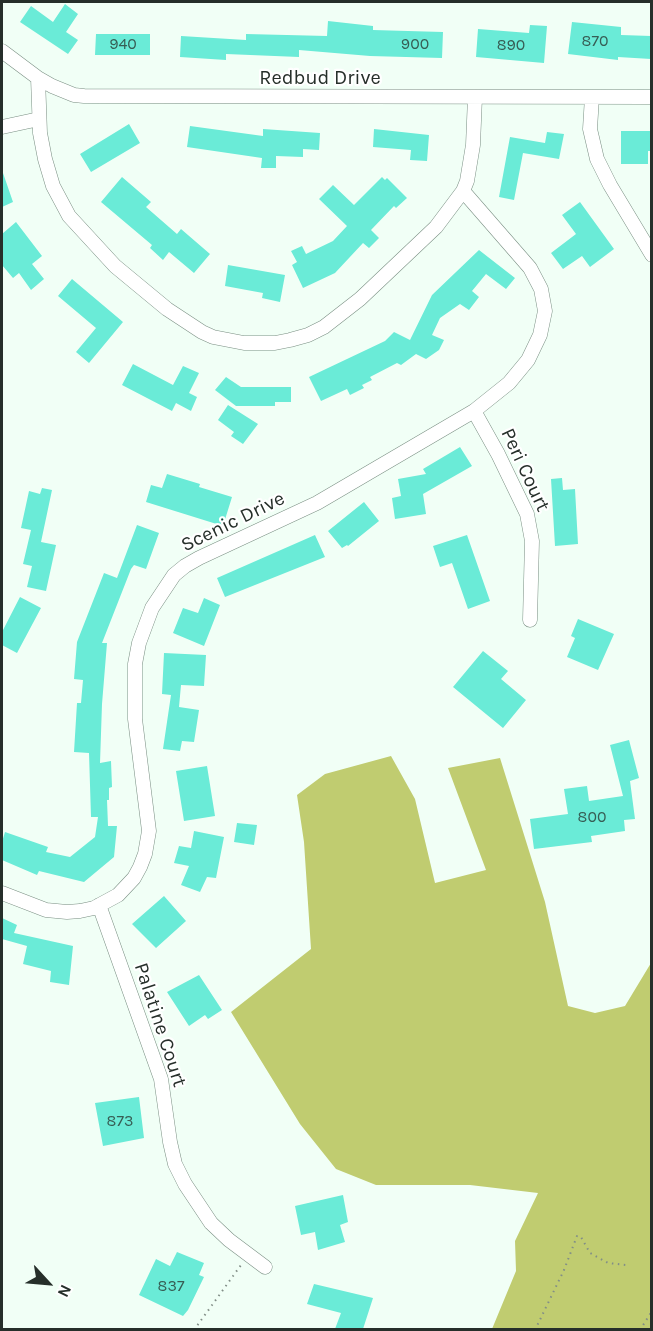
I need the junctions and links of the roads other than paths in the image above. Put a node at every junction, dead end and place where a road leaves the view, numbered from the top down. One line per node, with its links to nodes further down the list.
1 (2, 51): 2 (street, Redbud Drive)
2 (38, 78): 5 (street, Redbud Drive); 6 (street)
3 (592, 97): 4 (street, Redbud Drive); 5 (street, Redbud Drive); 9 (street)
4 (651, 97)
5 (475, 98): 8 (street)
6 (39, 119): 7 (street); 8 (street)
7 (2, 127)
8 (463, 191): 10 (street, Scenic Drive)
9 (651, 255)
10 (474, 411): 11 (street, Peri Court); 13 (street, Scenic Drive)
11 (530, 620)
12 (2, 893): 13 (street, Scenic Drive)
13 (99, 905): 14 (street, Palatine Court)
14 (265, 1267)

